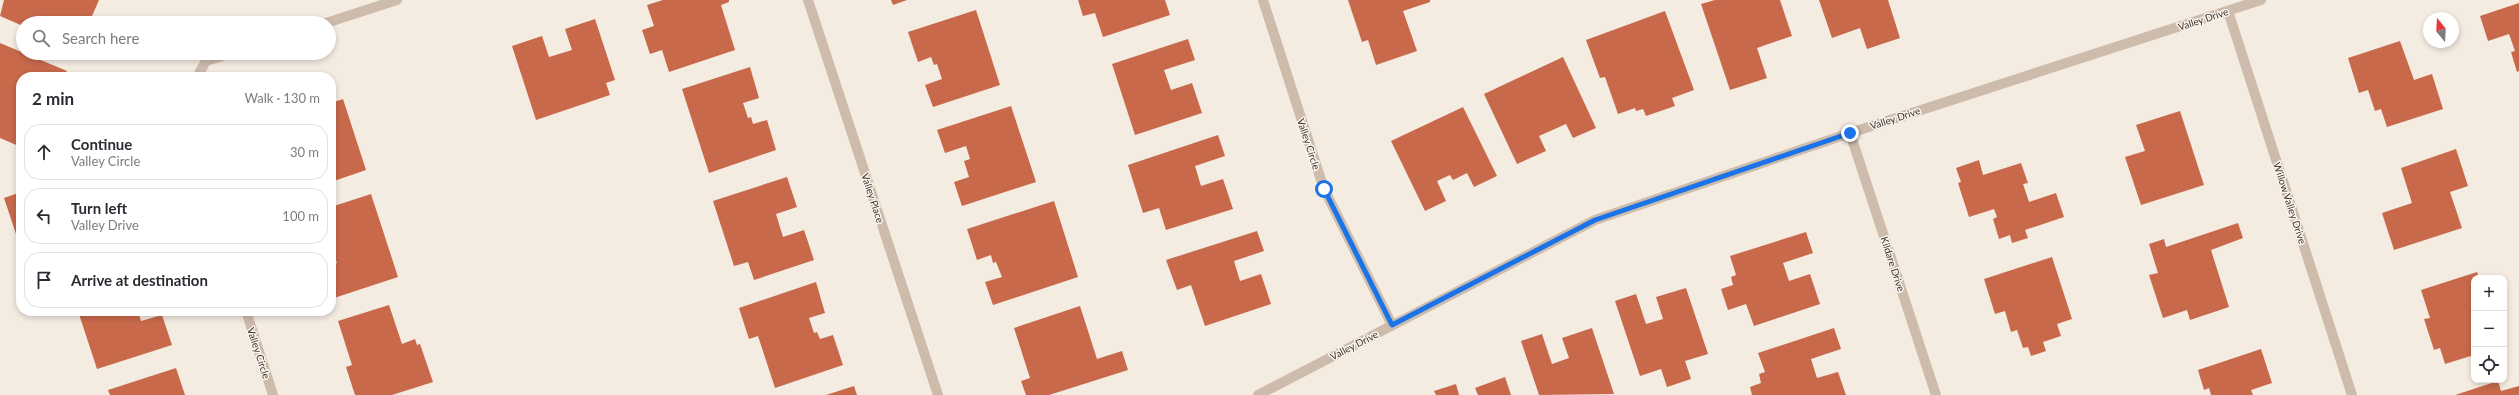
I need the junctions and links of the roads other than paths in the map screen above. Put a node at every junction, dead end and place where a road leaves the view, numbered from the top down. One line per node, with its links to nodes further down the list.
1 (397, 0): 6 (street)
2 (808, 0): 13 (street, Valley Place)
3 (1262, 0): 11 (street, Valley Circle)
4 (2261, 0): 5 (street, Valley Drive)
5 (2228, 11): 9 (street, Valley Drive); 16 (street, Willow Valley Drive)
6 (336, 20)
7 (209, 60): 8 (street)
8 (200, 72)
9 (1850, 133): 11 (street, Valley Drive); 15 (street, Kildare Drive)
10 (248, 316): 12 (street, Valley Circle)
11 (1392, 325): 14 (street, Valley Drive)
12 (273, 395)
13 (938, 395)
14 (1258, 395)
15 (1936, 395)
16 (2352, 395)

